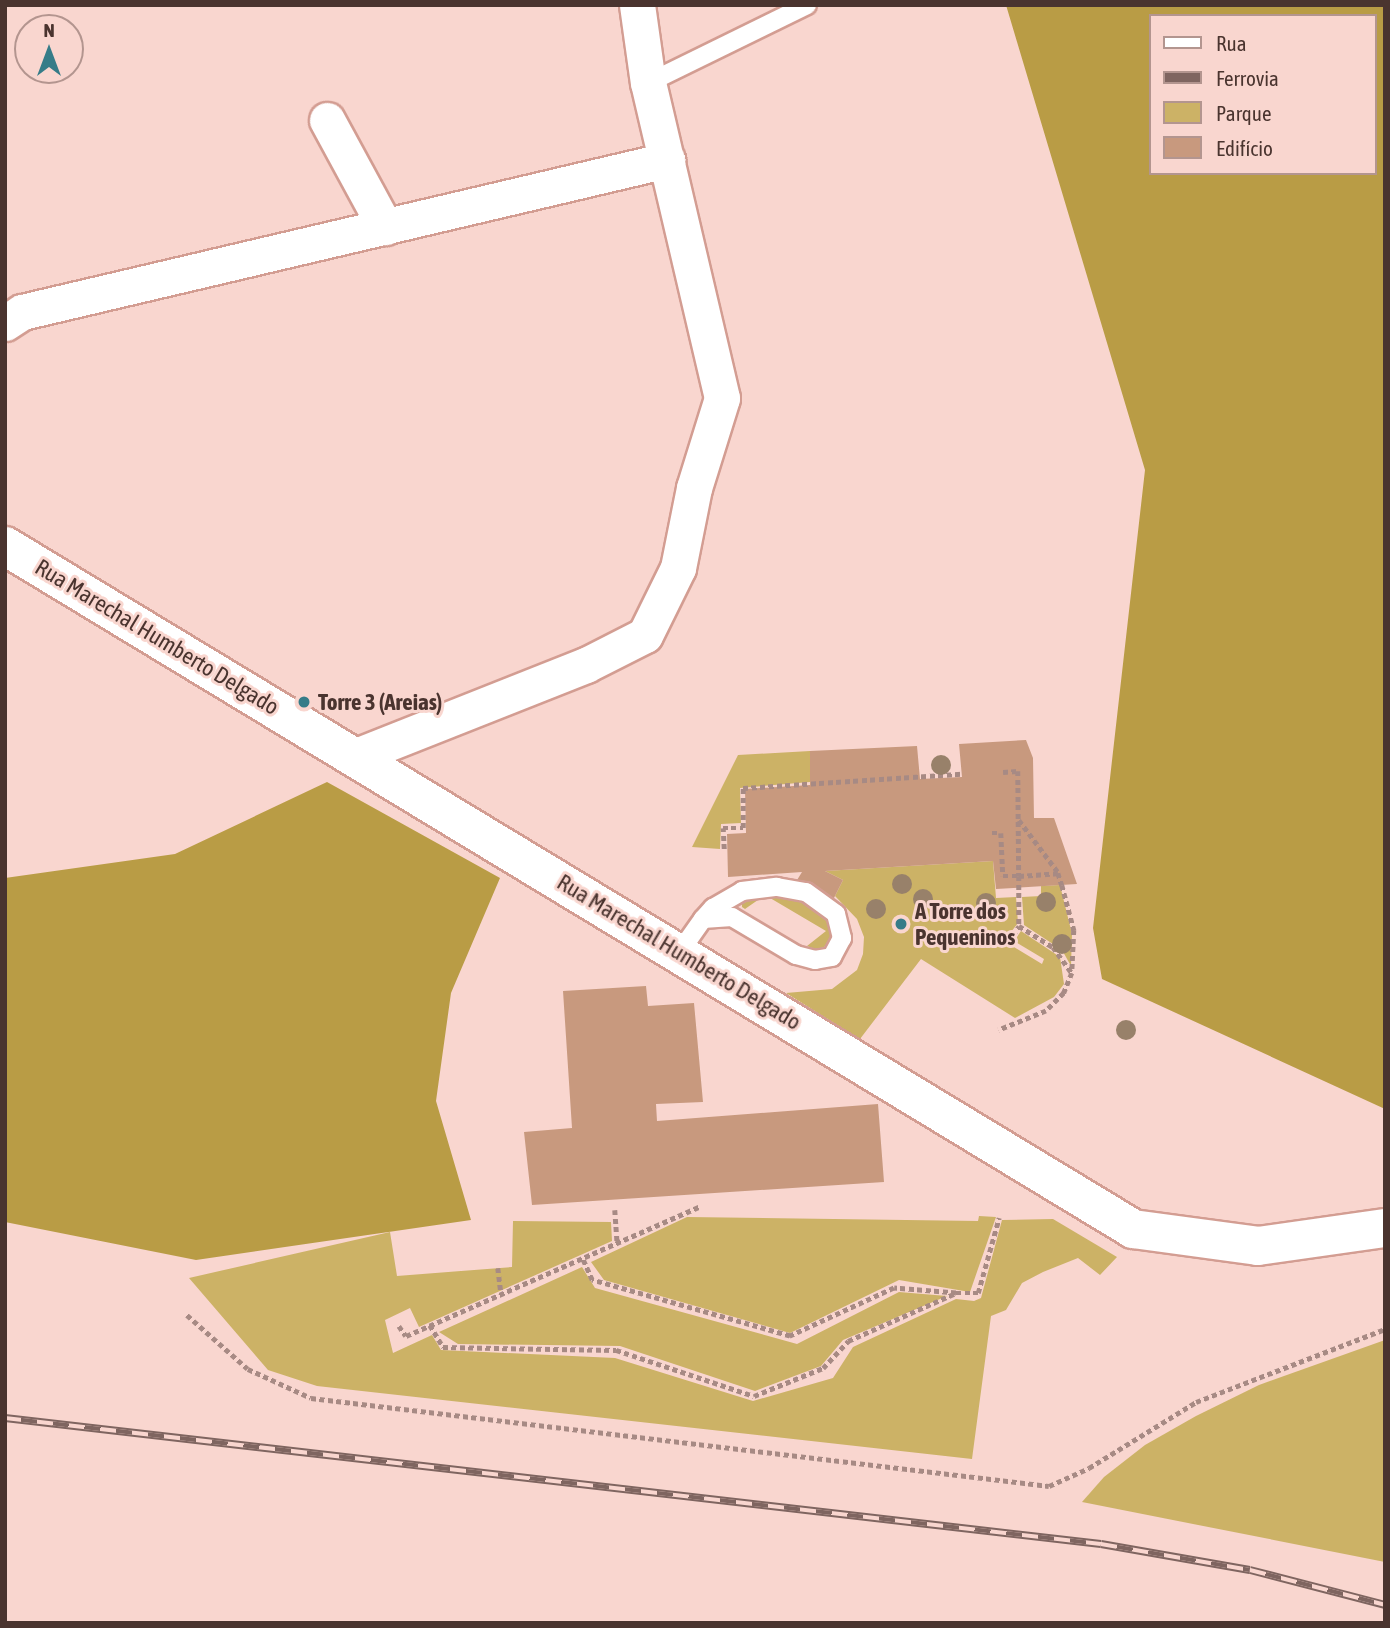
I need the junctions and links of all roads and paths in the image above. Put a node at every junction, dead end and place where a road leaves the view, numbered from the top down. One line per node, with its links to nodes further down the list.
1 (637, 5): 3 (street)
2 (807, 5): 3 (lane)
3 (648, 83): 5 (street)
4 (327, 120): 6 (street)
5 (667, 160): 6 (street); 9 (street)
6 (386, 227): 7 (street)
7 (5, 323)
8 (5, 546): 9 (street, Rua Marechal Humberto Delgado)
9 (356, 756): 20 (street, Rua Marechal Humberto Delgado)
10 (1003, 772): 12 (path)
11 (962, 774): 14 (path)
12 (1018, 820): 15 (path); 16 (path)
13 (992, 833): 16 (path)
14 (724, 849)
15 (1058, 873): 16 (path); 21 (path)
16 (1019, 876): 18 (path)
17 (703, 919): 17 (lane); 20 (lane)
18 (1019, 926): 19 (path); 21 (path)
19 (1008, 943)
20 (679, 953): 26 (street, Rua Marechal Humberto Delgado)
21 (1072, 974): 22 (path)
22 (999, 1030)
23 (699, 1207): 27 (path)
24 (615, 1210): 27 (path)
25 (999, 1217): 30 (path)
26 (1385, 1228)
27 (617, 1242): 28 (path)
28 (583, 1258): 30 (path); 31 (path)
29 (498, 1268): 31 (path)
30 (956, 1293): 33 (path)
31 (501, 1294): 33 (path)
32 (187, 1315): 35 (path)
33 (430, 1325): 34 (path)
34 (399, 1326)
35 (1385, 1329)

